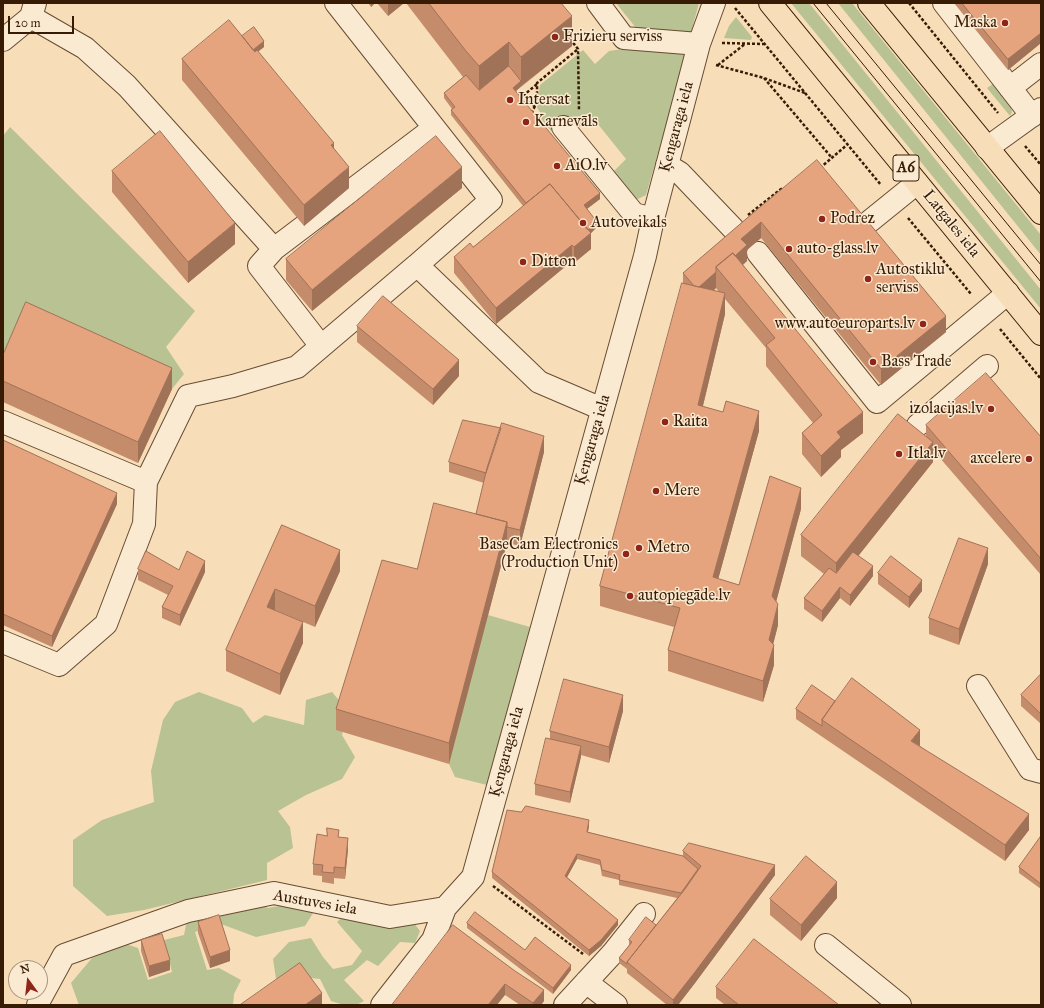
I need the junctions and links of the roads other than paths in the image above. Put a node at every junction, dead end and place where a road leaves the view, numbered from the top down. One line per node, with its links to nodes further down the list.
1 (336, 3): 13 (street)
2 (598, 3): 9 (street)
3 (714, 3): 9 (street, Ķengaraga iela)
4 (770, 3): 17 (highway, Latgales iela / A6)
5 (869, 3): 15 (highway)
6 (944, 3): 11 (street)
7 (33, 10): 8 (street); 22 (street)
8 (3, 40)
9 (708, 43): 16 (street, Ķengaraga iela)
10 (1041, 64): 11 (street)
11 (1010, 88): 12 (street)
12 (1036, 113): 15 (street)
13 (434, 128): 22 (street); 24 (street)
14 (568, 134): 19 (street)
15 (987, 148): 18 (highway)
16 (667, 165): 19 (street, Ķengaraga iela); 21 (street)
17 (917, 183): 20 (street); 25 (highway, Latgales iela / A6)
18 (1041, 213)
19 (653, 219): 29 (street, Ķengaraga iela)
20 (870, 221)
21 (737, 233)
22 (274, 249): 27 (street)
23 (758, 253): 25 (street)
24 (417, 265): 27 (street); 29 (street)
25 (1008, 293): 26 (highway, Latgales iela / A6)
26 (1041, 334)
27 (321, 346): 32 (street)
28 (987, 366): 31 (street)
29 (602, 409): 36 (street, Ķengaraga iela)
30 (3, 422): 32 (street)
31 (918, 425)
32 (146, 482): 33 (street)
33 (3, 642)
34 (978, 686): 35 (street)
35 (1041, 772)
36 (445, 908): 41 (street, Austuves iela); 42 (street)
37 (644, 914): 39 (street)
38 (826, 945): 44 (street)
39 (586, 982): 40 (street); 43 (street)
40 (609, 1003)
41 (38, 1005)
42 (382, 1005)
43 (566, 1005)
44 (900, 1005)

